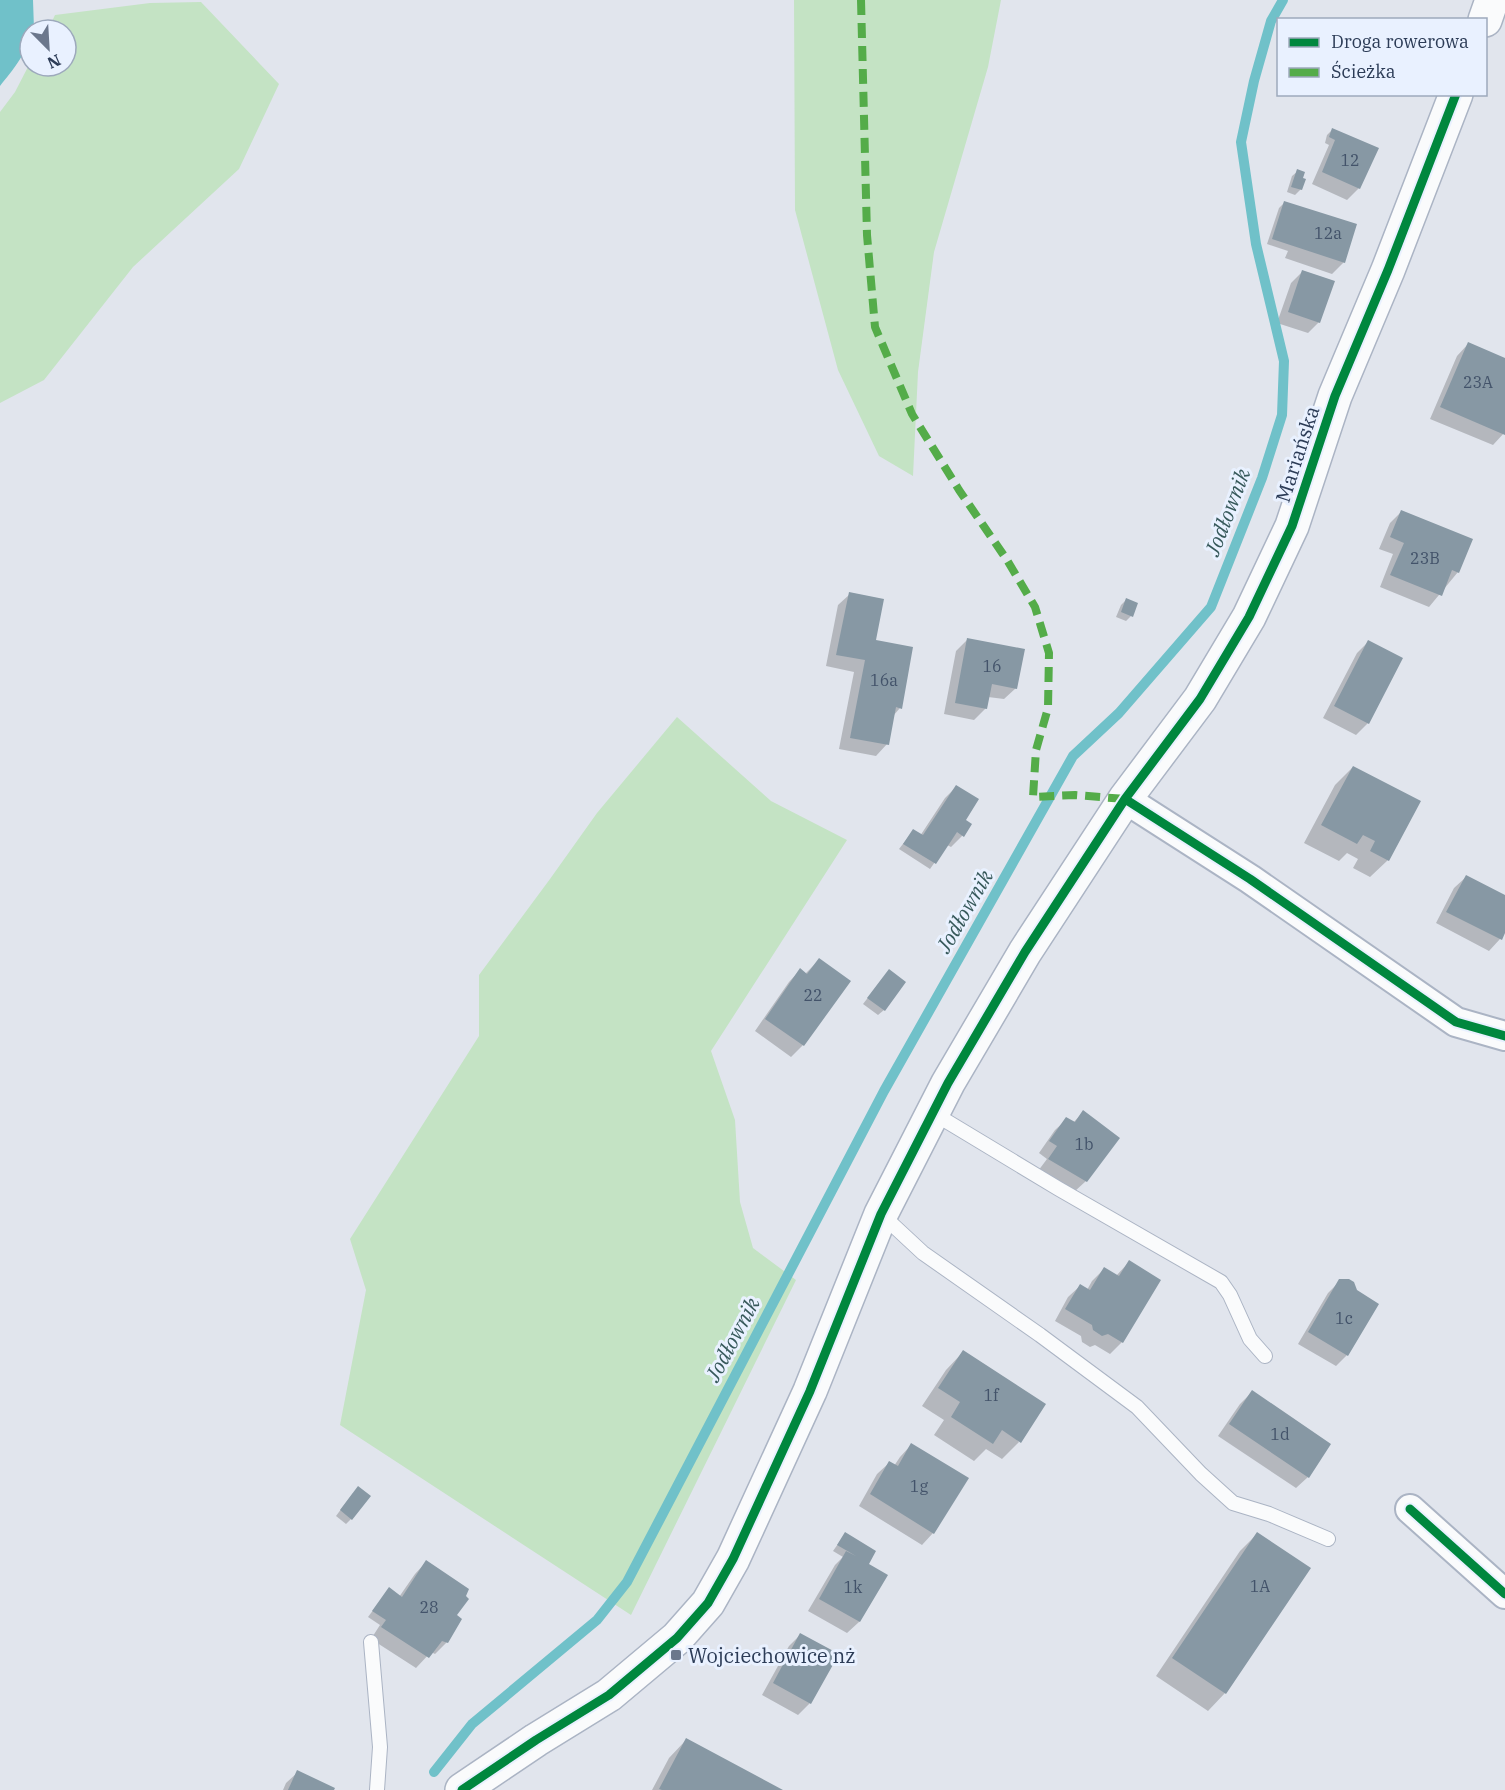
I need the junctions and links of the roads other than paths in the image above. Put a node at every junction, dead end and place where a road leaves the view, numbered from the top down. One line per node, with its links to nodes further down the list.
1 (1492, 0): 2 (street)
2 (1486, 18)
3 (1455, 96): 4 (street, Mariańska)
4 (1125, 799): 5 (street); 6 (street, Mariańska)
5 (1505, 1035)
6 (933, 1113): 7 (street, Mariańska); 8 (lane)
7 (881, 1215): 10 (lane); 14 (street, Mariańska)
8 (1265, 1356)
9 (1410, 1509): 11 (street)
10 (1328, 1539)
11 (1505, 1594)
12 (371, 1642): 13 (lane)
13 (377, 1790)
14 (462, 1790)

